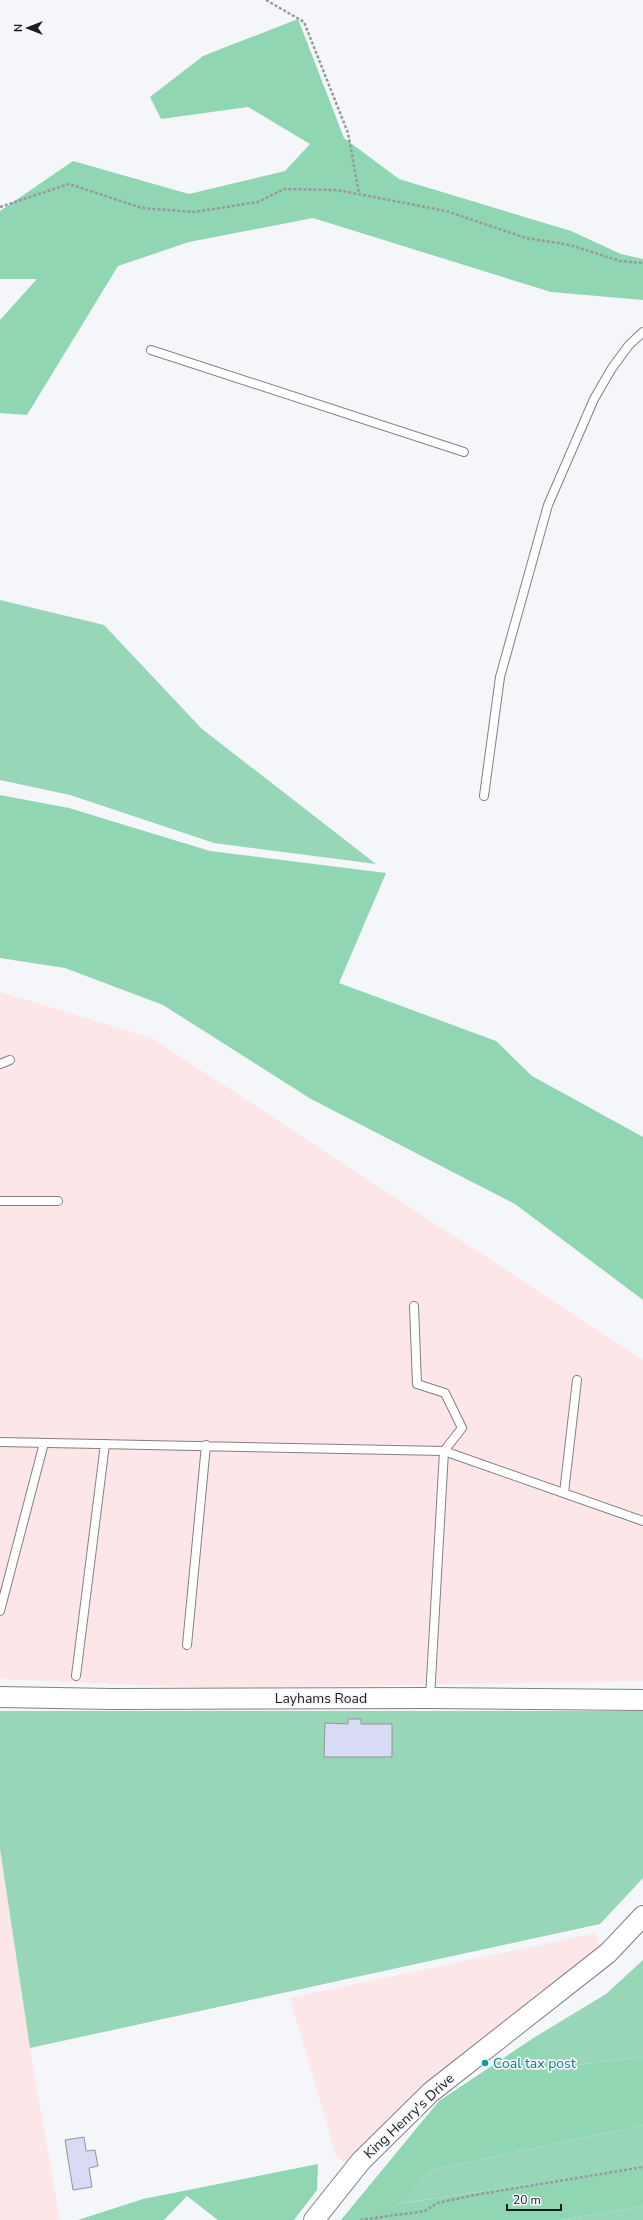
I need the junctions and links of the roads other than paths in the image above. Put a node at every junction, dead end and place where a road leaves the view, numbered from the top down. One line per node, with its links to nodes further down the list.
1 (643, 332): 4 (lane)
2 (151, 350): 3 (lane)
3 (464, 452)
4 (484, 796)
5 (10, 1060): 6 (lane)
6 (0, 1064)
7 (0, 1201): 8 (lane)
8 (58, 1201)
9 (414, 1306): 15 (lane)
10 (577, 1380): 16 (lane)
11 (0, 1442): 12 (lane)
12 (44, 1443): 13 (lane); 18 (lane)
13 (105, 1444): 14 (lane); 20 (lane)
14 (206, 1445): 15 (lane); 19 (lane)
15 (444, 1451): 16 (lane); 22 (lane)
16 (564, 1493): 17 (lane)
17 (643, 1521)
18 (0, 1611)
19 (187, 1645)
20 (76, 1676)
21 (0, 1697): 22 (street, Layhams Road)
22 (430, 1698): 23 (street, Layhams Road)
23 (643, 1700)
24 (643, 1916): 25 (street, King Henry's Drive)
25 (314, 2220)

